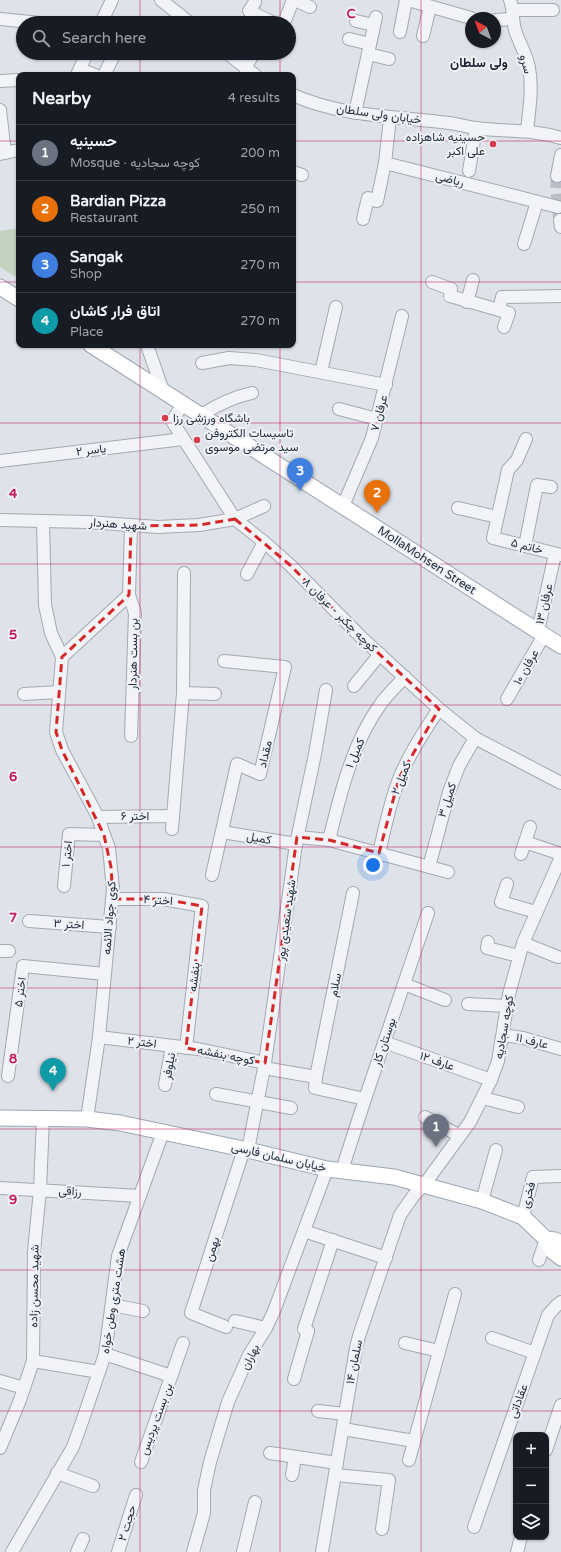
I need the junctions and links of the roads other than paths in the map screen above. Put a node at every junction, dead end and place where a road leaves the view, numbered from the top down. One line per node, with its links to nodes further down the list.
1 (112, 0): 10 (street)
2 (161, 0): 11 (street)
3 (294, 0): 6 (street); 13 (street)
4 (407, 0): 7 (street); 19 (street)
5 (254, 2): 12 (street)
6 (310, 7)
7 (430, 7): 14 (street); 20 (street)
8 (512, 9): 9 (street); 15 (street); 38 (street, سرو)
9 (553, 10)
10 (104, 16)
11 (181, 16)
12 (261, 16)
13 (281, 16)
14 (465, 16)
15 (501, 16)
16 (0, 19): 17 (street)
17 (16, 21)
18 (356, 21): 22 (street)
19 (400, 32)
20 (423, 36)
21 (349, 39): 22 (street)
22 (369, 49): 23 (street); 35 (street)
23 (389, 58)
24 (84, 60): 29 (street)
25 (112, 60): 30 (street)
26 (236, 60): 28 (street)
27 (252, 60): 28 (street)
28 (250, 71)
29 (78, 72)
30 (106, 72)
31 (16, 80): 32 (street)
32 (0, 81)
33 (296, 96): 35 (street, خیابان ولی سلطان)
34 (0, 110): 41 (street)
35 (355, 113): 36 (street, خیابان ولی سلطان)
36 (390, 118): 37 (street, خیابان ولی سلطان); 43 (street)
37 (476, 128): 38 (street, خیابان ولی سلطان); 44 (street)
38 (527, 131): 39 (street, خیابان ولی سلطان)
39 (561, 138)
40 (16, 151): 41 (street)
41 (3, 153)
42 (561, 155): 45 (street)
43 (385, 163): 46 (street, ریاضی); 48 (street)
44 (469, 171)
45 (557, 176)
46 (537, 202): 47 (street, ریاضی); 49 (street)
47 (559, 203)
48 (363, 219)
49 (524, 244)
50 (473, 280): 55 (street)
51 (432, 282): 55 (street)
52 (0, 287): 54 (main road)
53 (561, 296): 57 (street)
54 (16, 297)
55 (467, 302): 57 (street)
56 (336, 307): 63 (street)
57 (498, 310): 59 (street)
58 (402, 316): 64 (street, عرفان ۷)
59 (504, 327)
60 (96, 348): 65 (main road, MollaMohsen Street)
61 (148, 348): 65 (street)
62 (202, 363): 63 (street)
63 (321, 372): 64 (street)
64 (386, 385): 70 (street, عرفان ۷)
65 (163, 391): 67 (main road, MollaMohsen Street)
66 (252, 393): 69 (street)
67 (183, 404): 69 (main road, MollaMohsen Street); 71 (street, کوچه چکبر - عرفان ۸)
68 (339, 409): 70 (street)
69 (201, 415): 76 (main road, MollaMohsen Street)
70 (377, 419): 76 (street, عرفان ۷)
71 (183, 439): 73 (street, یاسر ۲); 79 (street, کوچه چکبر - عرفان ۸)
72 (526, 439): 78 (street)
73 (0, 461)
74 (551, 487): 84 (street)
75 (264, 506): 79 (street, شهید هنردار)
76 (343, 506): 89 (main road, MollaMohsen Street)
77 (458, 508): 78 (street)
78 (498, 516): 84 (street, خاتم ۵)
79 (235, 519): 82 (street, شهید هنردار); 83 (street, کوچه چکبر - عرفان ۸)
80 (0, 520): 81 (street, شهید هنردار)
81 (43, 520): 82 (street, شهید هنردار); 92 (street)
82 (131, 526): 88 (street, بن بست هنردار)
83 (264, 542): 87 (street); 91 (street, کوچه چکبر - عرفان ۸)
84 (525, 546): 85 (street, خاتم ۵)
85 (558, 554): 89 (street, عرفان ۱۳)
86 (184, 573): 98 (street)
87 (247, 574)
88 (129, 595): 92 (street); 103 (street, بن بست هنردار)
89 (541, 633): 90 (main road, MollaMohsen Street); 101 (street, عرفان ۱۰)
90 (561, 646)
91 (380, 654): 94 (street, کوچه چکبر - عرفان ۸); 95 (street)
92 (62, 657): 97 (street, کوی جواد الائمه)
93 (224, 661): 110 (street, مقداد)
94 (405, 677): 102 (street, کوچه چکبر - عرفان ۸); 112 (street, کمیل ۱)
95 (354, 686)
96 (326, 690): 113 (street, شهید سعیدی پور)
97 (59, 692): 99 (street); 107 (street, کوی جواد الائمه)
98 (183, 693): 100 (street); 106 (street)
99 (24, 694)
100 (215, 694)
101 (507, 699)
102 (439, 709): 104 (street, کوچه چکبر - عرفان ۸); 114 (street, کمیل ۲)
103 (131, 736)
104 (475, 738): 105 (street, کوچه چکبر - عرفان ۸); 116 (street, کمیل ۳)
105 (561, 783)
106 (173, 816): 107 (street, اختر ۶); 109 (street)
107 (98, 817): 111 (street, کوی جواد الائمه)
108 (530, 827): 115 (street)
109 (172, 829)
110 (222, 832): 113 (street, کمیل); 118 (street, مقداد)
111 (104, 835): 120 (street, اختر ۱); 122 (street, کوی جواد الائمه)
112 (329, 840): 113 (street, کمیل); 114 (street, کمیل)
113 (297, 841): 143 (street, شهید سعیدی پور)
114 (379, 853): 116 (street, کمیل)
115 (560, 861): 124 (street, کوچه سجادیه)
116 (429, 867): 117 (street, کمیل)
117 (448, 872)
118 (212, 875)
119 (507, 884): 124 (street)
120 (64, 886)
121 (353, 893): 145 (street, سلام)
122 (113, 899): 123 (street, اختر ۴); 127 (street, کوی جواد الائمه)
123 (202, 906): 141 (street, بنفشه)
124 (536, 912): 128 (street, کوچه سجادیه)
125 (428, 914): 133 (street, بوستان کار)
126 (28, 921): 127 (street, اختر ۳)
127 (110, 927): 132 (street, کوی جواد الائمه)
128 (523, 943): 130 (street, کوچه سجادیه); 131 (street)
129 (488, 945): 130 (street)
130 (519, 956): 136 (street, کوچه سجادیه)
131 (558, 957)
132 (105, 974): 138 (street, کوی جواد الائمه); 144 (street, اختر ۵)
133 (404, 984): 134 (street); 139 (street, بوستان کار)
134 (445, 1000)
135 (468, 1004): 136 (street)
136 (507, 1006): 137 (street, کوچه سجادیه)
137 (504, 1035): 142 (street, عارف ۱۱); 146 (street, کوچه سجادیه)
138 (99, 1037): 140 (street, اختر ۲); 157 (street, کوی جواد الائمه)
139 (384, 1042): 146 (street, عارف ۱۲); 150 (street, بوستان کار)
140 (172, 1046): 141 (street, اختر ۲); 147 (street, نیلوفر)
141 (186, 1048): 143 (street, کوچه بنفشه)
142 (561, 1049)
143 (265, 1065): 145 (street, کوچه بنفشه); 151 (street, شهید سعیدی پور)
144 (8, 1076)
145 (316, 1077): 150 (street)
146 (491, 1080): 149 (street, کوچه سجادیه)
147 (165, 1085)
148 (216, 1094): 151 (street)
149 (483, 1098): 152 (street); 159 (street, کوچه سجادیه)
150 (365, 1099): 163 (street, بوستان کار)
151 (258, 1101): 153 (street); 160 (street, شهید سعیدی پور)
152 (518, 1107)
153 (291, 1108)
154 (426, 1117): 159 (street)
155 (0, 1118): 156 (main road, خیابان سلمان فارسی)
156 (43, 1118): 157 (main road, خیابان سلمان فارسی); 167 (street, شهید محسن زاده)
157 (87, 1119): 158 (main road, خیابان سلمان فارسی)
158 (163, 1132): 160 (main road, خیابان سلمان فارسی); 168 (street, هشت متری وطن خواه)
159 (460, 1136): 165 (street, کوچه سجادیه)
160 (246, 1150): 162 (main road, خیابان سلمان فارسی); 182 (street, بهمن)
161 (496, 1150): 169 (street)
162 (326, 1169): 163 (main road, خیابان سلمان فارسی); 171 (street, بهاران)
163 (342, 1170): 165 (main road, خیابان سلمان فارسی)
164 (561, 1176): 170 (street, فخری)
165 (424, 1185): 169 (main road, خیابان سلمان فارسی); 175 (street, سلمان ۱۴)
166 (0, 1188): 167 (street, رزاقی)
167 (40, 1190): 168 (street, رزاقی); 189 (street, شهید محسن زاده)
168 (140, 1196): 180 (street, هشت متری وطن خواه)
169 (482, 1201): 170 (main road, خیابان سلمان فارسی)
170 (523, 1217): 172 (main road, خیابان سلمان فارسی)
171 (304, 1230): 173 (street); 182 (street, بهاران)
172 (546, 1239): 174 (main road); 176 (main road, خیابان سلمان فارسی); 177 (street)
173 (333, 1240): 175 (street); 192 (street)
174 (561, 1243)
175 (386, 1258): 197 (street, سلمان ۱۴)
176 (561, 1258)
177 (539, 1260)
178 (455, 1294): 186 (street)
179 (561, 1302): 188 (street, عقاداتی)
180 (112, 1305): 181 (street); 187 (street, هشت متری وطن خواه)
181 (144, 1311)
182 (266, 1328): 219 (street, بهاران)
183 (492, 1338): 188 (street)
184 (405, 1342): 186 (street)
185 (183, 1343): 191 (street, بن بست پردیس)
186 (439, 1351): 199 (street)
187 (105, 1354): 190 (street, هشت متری وطن خواه); 191 (street, بن بست پردیس)
188 (535, 1354): 212 (street, عقاداتی)
189 (33, 1361): 190 (street); 194 (street, شهید محسن زاده)
190 (100, 1372): 207 (street, هشت متری وطن خواه)
191 (171, 1376): 205 (street, بن بست پردیس)
192 (294, 1379)
193 (0, 1381): 194 (street)
194 (24, 1388): 201 (street, شهید محسن زاده)
195 (561, 1405): 200 (street)
196 (318, 1411): 197 (street)
197 (345, 1414): 198 (street, سلمان ۱۴)
198 (343, 1429): 199 (street); 206 (street, سلمان ۱۴)
199 (414, 1441): 204 (street)
200 (549, 1441)
201 (0, 1448)
202 (270, 1453): 203 (street)
203 (295, 1457): 206 (street); 208 (street)
204 (409, 1460)
205 (141, 1462)
206 (336, 1469): 213 (street); 221 (street, سلمان ۱۴)
207 (57, 1474): 209 (street); 216 (street, هشت متری وطن خواه)
208 (292, 1475)
209 (93, 1486)
210 (136, 1495): 218 (street, حجت ۲)
211 (255, 1502): 220 (street)
212 (474, 1527)
213 (382, 1529)
214 (82, 1539): 217 (street)
215 (520, 1540): 222 (street)
216 (12, 1552)
217 (77, 1552)
218 (118, 1552)
219 (193, 1552)
220 (242, 1552)
221 (322, 1552)
222 (517, 1552)

